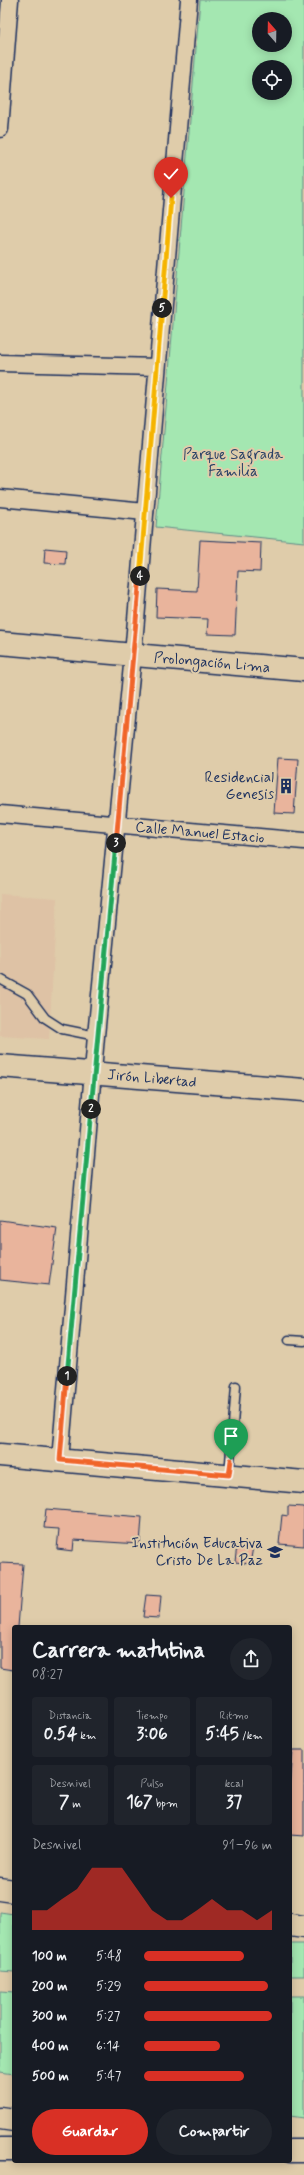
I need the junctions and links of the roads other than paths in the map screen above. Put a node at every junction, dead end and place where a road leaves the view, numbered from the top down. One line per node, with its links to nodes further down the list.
1 (10, 0): 3 (street)
2 (188, 0): 6 (street)
3 (1, 102): 4 (street)
4 (0, 129)
5 (0, 363): 6 (street)
6 (157, 368): 8 (street)
7 (0, 498): 8 (street)
8 (146, 512): 10 (street)
9 (0, 643): 10 (main road, Prolongación Lima)
10 (133, 655): 11 (main road, Prolongación Lima); 13 (street)
11 (304, 670)
12 (0, 814): 13 (street, Calle Manuel Estacio)
13 (117, 825): 14 (street, Calle Manuel Estacio); 16 (street)
14 (304, 841)
15 (0, 979): 16 (lane)
16 (96, 1036): 18 (street)
17 (0, 1066): 18 (main road, Jirón Libertad)
18 (94, 1073): 19 (main road, Jirón Libertad); 24 (street)
19 (304, 1090)
20 (289, 1340): 21 (lane)
21 (304, 1341)
22 (236, 1386): 25 (lane)
23 (0, 1455): 24 (main road)
24 (60, 1460): 25 (main road)
25 (229, 1475): 26 (main road)
26 (304, 1482)
27 (0, 1889): 28 (main road)
28 (12, 1891)
29 (292, 1925): 30 (main road)
30 (304, 1927)
31 (0, 2118): 32 (main road)
32 (12, 2120)
33 (0, 2149): 34 (main road)
34 (12, 2149)
35 (292, 2151): 36 (main road)
36 (304, 2151)

